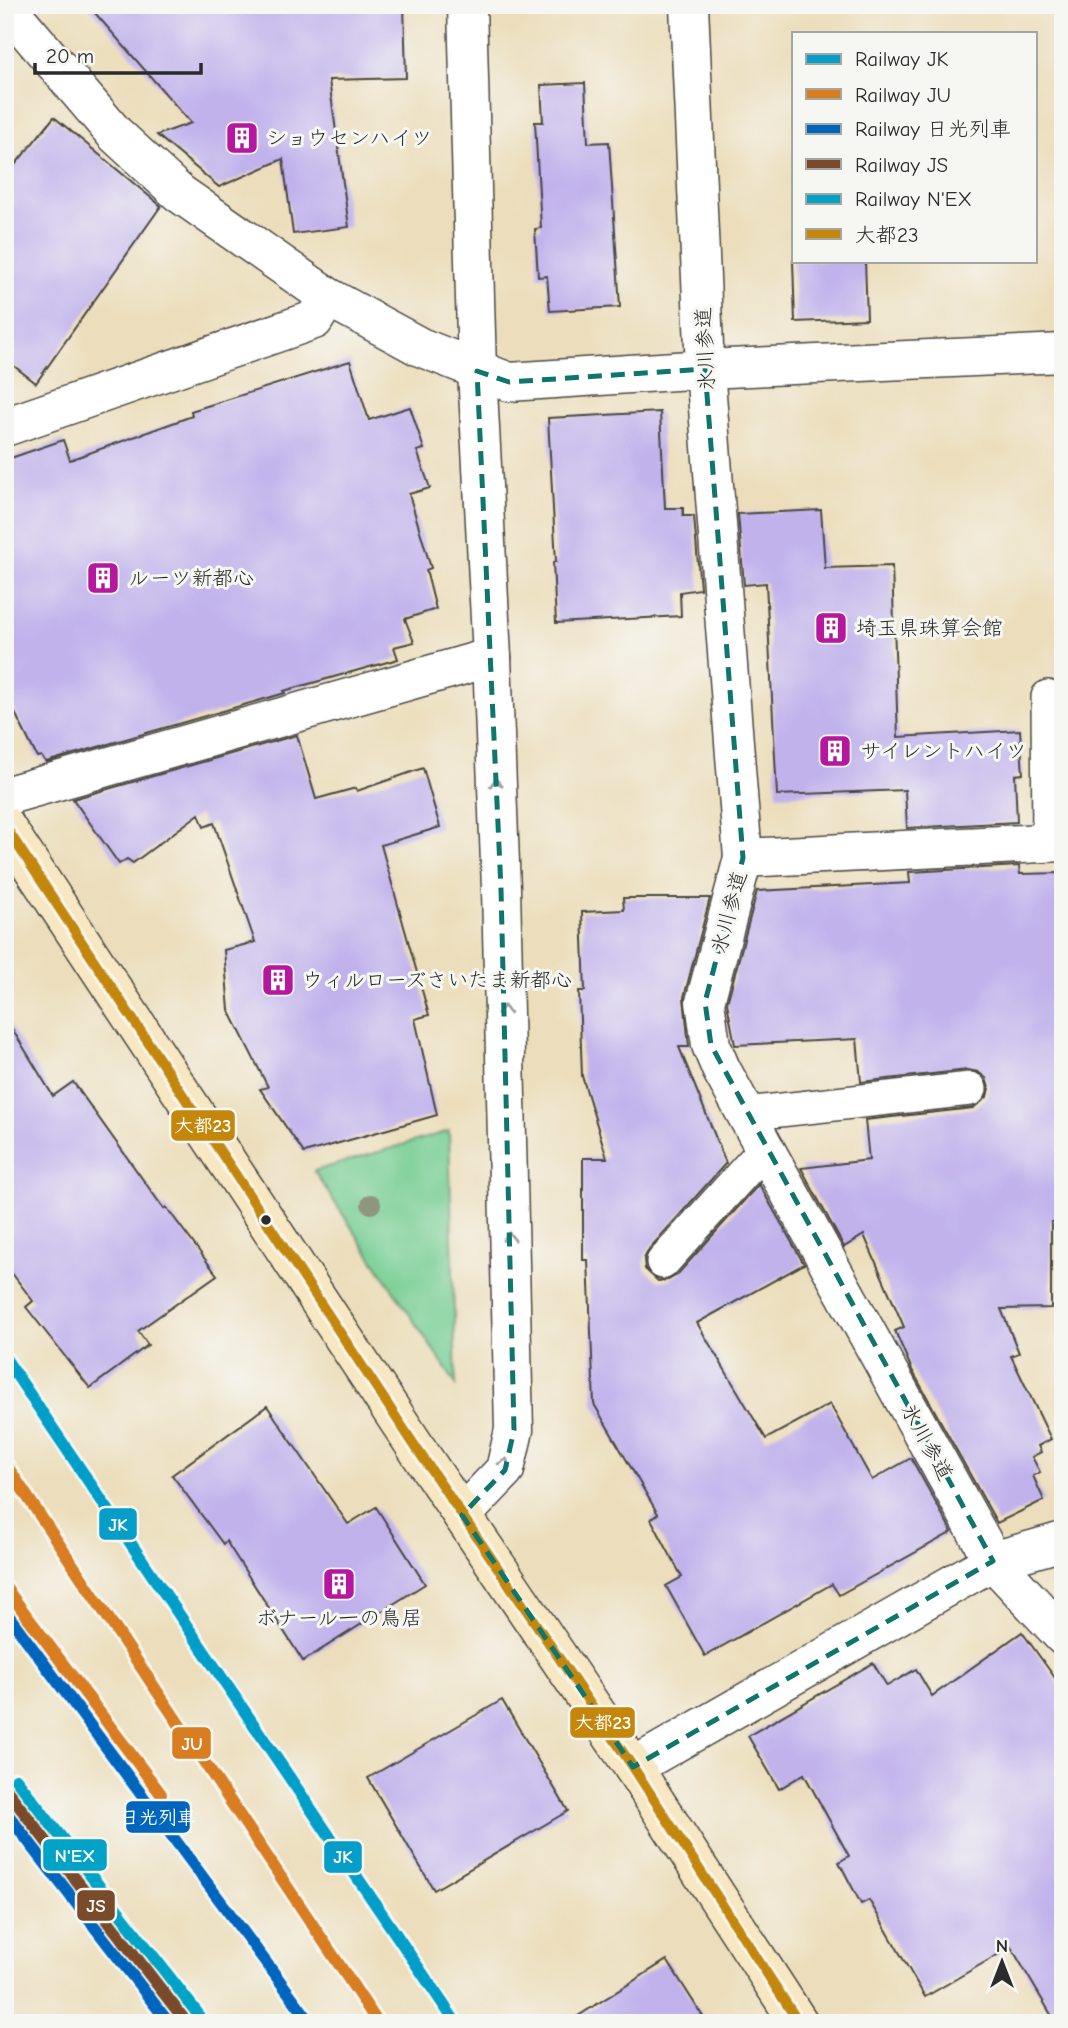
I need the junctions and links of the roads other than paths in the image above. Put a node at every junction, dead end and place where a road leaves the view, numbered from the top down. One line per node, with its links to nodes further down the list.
1 (5, 5): 4 (street)
2 (467, 5): 7 (street)
3 (689, 5): 6 (street, 氷川参道)
4 (328, 297): 7 (street); 8 (street)
5 (1063, 353): 6 (street)
6 (705, 369): 7 (street); 14 (street, 氷川参道)
7 (477, 371): 9 (street)
8 (5, 427)
9 (492, 657): 11 (street); 19 (street, one-way to 9)
10 (1048, 697): 13 (lane)
11 (5, 796)
12 (5, 825): 19 (main road)
13 (1056, 843): 14 (street)
14 (743, 858): 16 (street, 氷川参道)
15 (970, 1089): 16 (lane)
16 (745, 1114): 17 (street, 氷川参道)
17 (765, 1149): 18 (lane); 21 (street, 氷川参道)
18 (663, 1262)
19 (462, 1515): 23 (main road)
20 (1063, 1541): 21 (street)
21 (993, 1561): 22 (street, 氷川参道); 23 (street)
22 (1063, 1636)
23 (633, 1767): 24 (main road)
24 (799, 2023)

